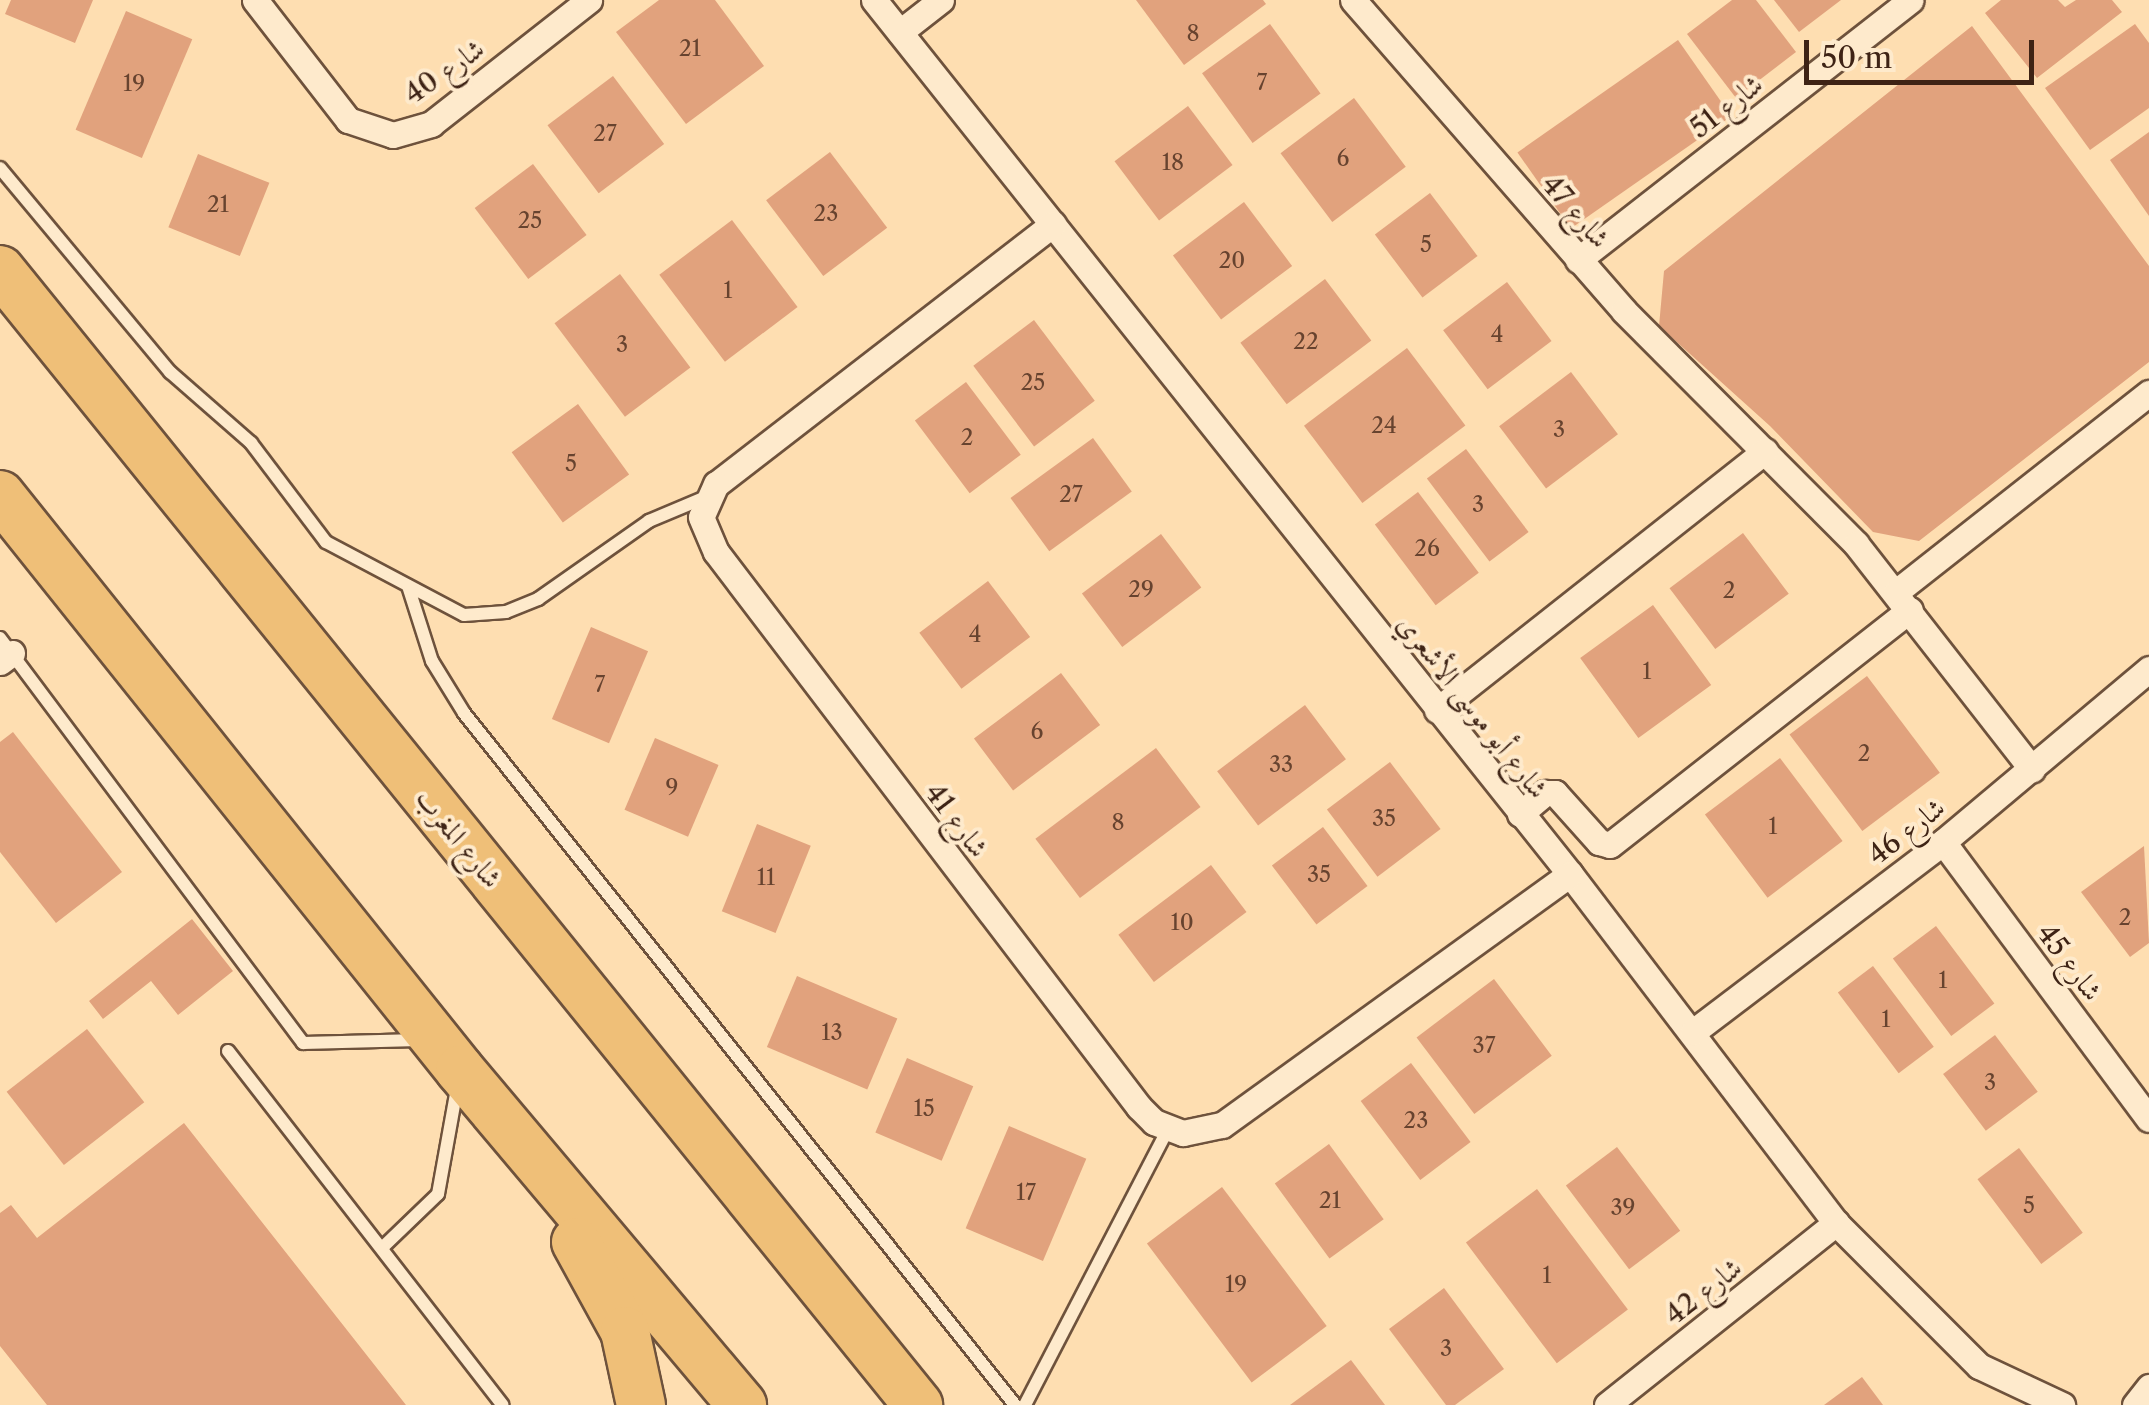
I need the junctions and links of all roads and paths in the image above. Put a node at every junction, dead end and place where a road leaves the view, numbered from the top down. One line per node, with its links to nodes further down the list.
1 (256, 0): 2 (street, شارع 40)
2 (588, 0)
3 (874, 0): 7 (street, شارع أبو موسى الأشعري)
4 (941, 0): 7 (street)
5 (1353, 0): 10 (street, شارع 47)
6 (1911, 0): 10 (street, شارع 51)
7 (900, 32): 9 (street, شارع أبو موسى الأشعري)
8 (0, 168): 16 (lane)
9 (1053, 224): 15 (street); 20 (street, شارع أبو موسى الأشعري)
10 (1578, 260): 13 (street, شارع 47)
11 (0, 270): 36 (highway, شارع المغرب)
12 (2149, 393): 17 (street)
13 (1765, 451): 17 (street, شارع 47); 20 (street)
14 (0, 494): 27 (highway)
15 (706, 497): 16 (lane); 29 (street, شارع 41)
16 (408, 586): 37 (lane)
17 (1903, 601): 21 (street, شارع 47); 22 (street)
18 (4, 651): 27 (lane)
19 (2149, 670): 21 (street, شارع 46)
20 (1437, 710): 22 (street, شارع أبو موسى الأشعري)
21 (2032, 769): 23 (street, شارع 46)
22 (1520, 814): 24 (street, شارع أبو موسى الأشعري)
23 (1942, 842): 25 (street, شارع 46); 28 (street, شارع 45)
24 (1570, 874): 25 (street, شارع أبو موسى الأشعري); 29 (street)
25 (1693, 1032): 30 (street, شارع أبو موسى الأشعري)
26 (228, 1051): 31 (lane)
27 (460, 1069): 31 (lane); 34 (highway); 35 (highway)
28 (2149, 1119)
29 (1168, 1129): 38 (lane)
30 (1836, 1223): 39 (street, شارع 42); 40 (street, شارع أبو موسى الأشعري)
31 (384, 1246): 33 (lane)
32 (2149, 1386): 41 (street)
33 (502, 1405)
34 (640, 1405)
35 (742, 1405)
36 (918, 1405)
37 (1015, 1405)
38 (1025, 1405)
39 (1607, 1405)
40 (2062, 1405)
41 (2135, 1405)

